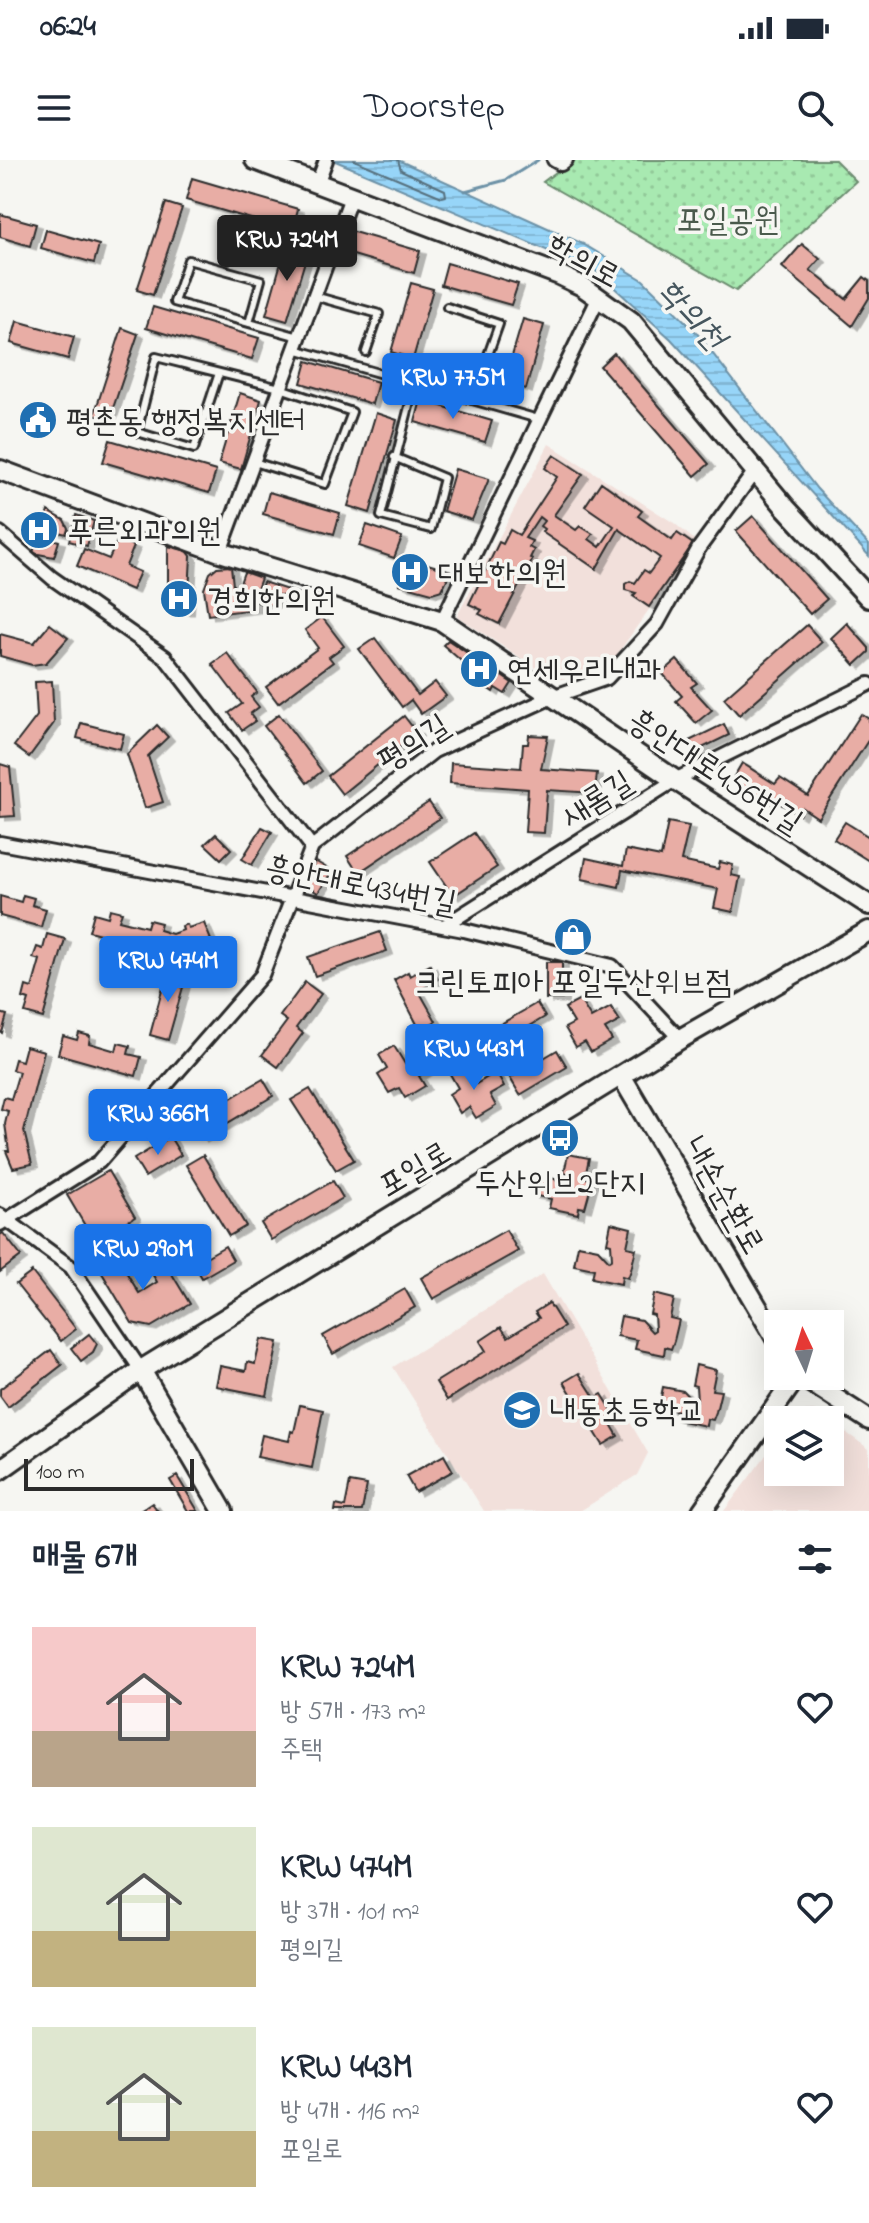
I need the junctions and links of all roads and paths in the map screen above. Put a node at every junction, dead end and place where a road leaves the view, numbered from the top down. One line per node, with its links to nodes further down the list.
1 (255, 160): 5 (street, 학의로)
2 (554, 160): 3 (street)
3 (566, 160)
4 (325, 163): 5 (street)
5 (317, 184): 6 (street, 학의로)
6 (351, 197): 7 (street); 8 (street, 학의로)
7 (314, 296): 11 (street); 12 (lane)
8 (599, 297): 17 (street); 21 (street, 학의로)
9 (447, 307): 16 (lane)
10 (249, 323): 10 (lane); 11 (lane)
11 (297, 343): 14 (lane); 15 (street)
12 (366, 352)
13 (219, 373): 13 (lane); 15 (lane)
14 (415, 383): 16 (lane); 18 (lane)
15 (280, 388): 19 (street); 19 (lane)
16 (472, 400): 17 (lane)
17 (538, 419): 25 (street)
18 (394, 457): 18 (lane)
19 (253, 462): 23 (street)
20 (0, 470): 23 (street, 흥안대로456번길)
21 (755, 471): 24 (street, 학의로); 27 (street, 평의길)
22 (0, 533): 30 (street)
23 (220, 552): 25 (street, 흥안대로456번길)
24 (869, 598)
25 (442, 621): 27 (street, 흥안대로456번길)
26 (869, 684): 28 (street, 새롬길)
27 (552, 697): 28 (street, 흥안대로456번길); 30 (street, 평의길)
28 (675, 780): 32 (street, 흥안대로456번길); 33 (street, 새롬길)
29 (0, 843): 31 (street, 흥안대로434번길)
30 (312, 847): 31 (street)
31 (293, 896): 33 (street, 흥안대로434번길); 37 (street)
32 (869, 905)
33 (444, 926): 35 (street, 흥안대로434번길)
34 (869, 931): 35 (street, 포일로)
35 (680, 1039): 36 (street, 포일로)
36 (622, 1077): 38 (street, 내손순환로); 39 (street, 포일로)
37 (2, 1220): 39 (street)
38 (764, 1318)
39 (141, 1370): 43 (street, 포일로); 44 (street)
40 (789, 1390): 45 (street)
41 (821, 1390): 42 (street)
42 (869, 1420)
43 (0, 1470)
44 (223, 1511)
45 (702, 1511)

